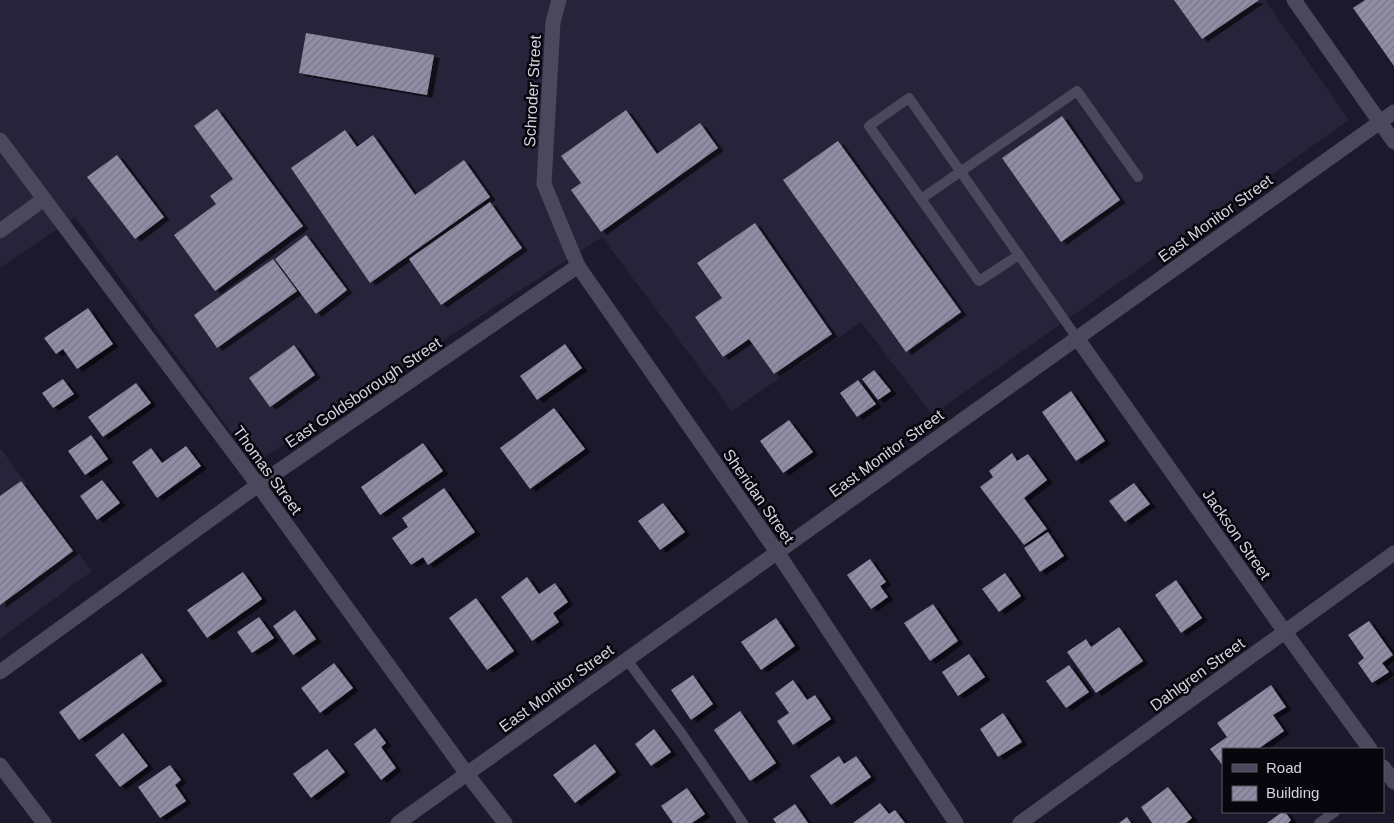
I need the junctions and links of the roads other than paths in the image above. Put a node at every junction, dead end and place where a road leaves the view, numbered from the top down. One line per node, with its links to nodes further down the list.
1 (558, 0): 9 (street, Schroder Street)
2 (1294, 0): 4 (street)
3 (1394, 112): 4 (street, East Monitor Street)
4 (1380, 122): 6 (street); 15 (street, East Monitor Street)
5 (0, 140): 10 (street, Thomas Street)
6 (1394, 142)
7 (961, 172): 8 (lane); 11 (lane); 11 (lane); 13 (lane)
8 (1138, 178)
9 (544, 184): 14 (street, Sheridan Street)
10 (44, 199): 12 (street); 16 (street, Thomas Street)
11 (921, 199): 13 (lane)
12 (0, 231)
13 (1019, 255): 15 (lane)
14 (578, 266): 16 (street, East Goldsborough Street); 17 (street, Sheridan Street)
15 (1077, 338): 17 (street, East Monitor Street); 19 (street, Jackson Street)
16 (258, 485): 21 (street, East Goldsborough Street); 24 (street, Thomas Street)
17 (777, 552): 20 (street, East Monitor Street); 30 (street, Sheridan Street)
18 (1394, 553): 19 (street, Dahlgren Street)
19 (1285, 632): 22 (street, Jackson Street); 31 (street, Dahlgren Street)
20 (627, 660): 24 (street, East Monitor Street); 29 (lane)
21 (0, 672)
22 (1369, 748)
23 (0, 765): 26 (street)
24 (467, 774): 27 (street, East Monitor Street); 28 (street, Thomas Street)
25 (1334, 813): 32 (lane)
26 (44, 823)
27 (398, 823)
28 (505, 823)
29 (743, 823)
30 (956, 823)
31 (1020, 823)
32 (1319, 823)

